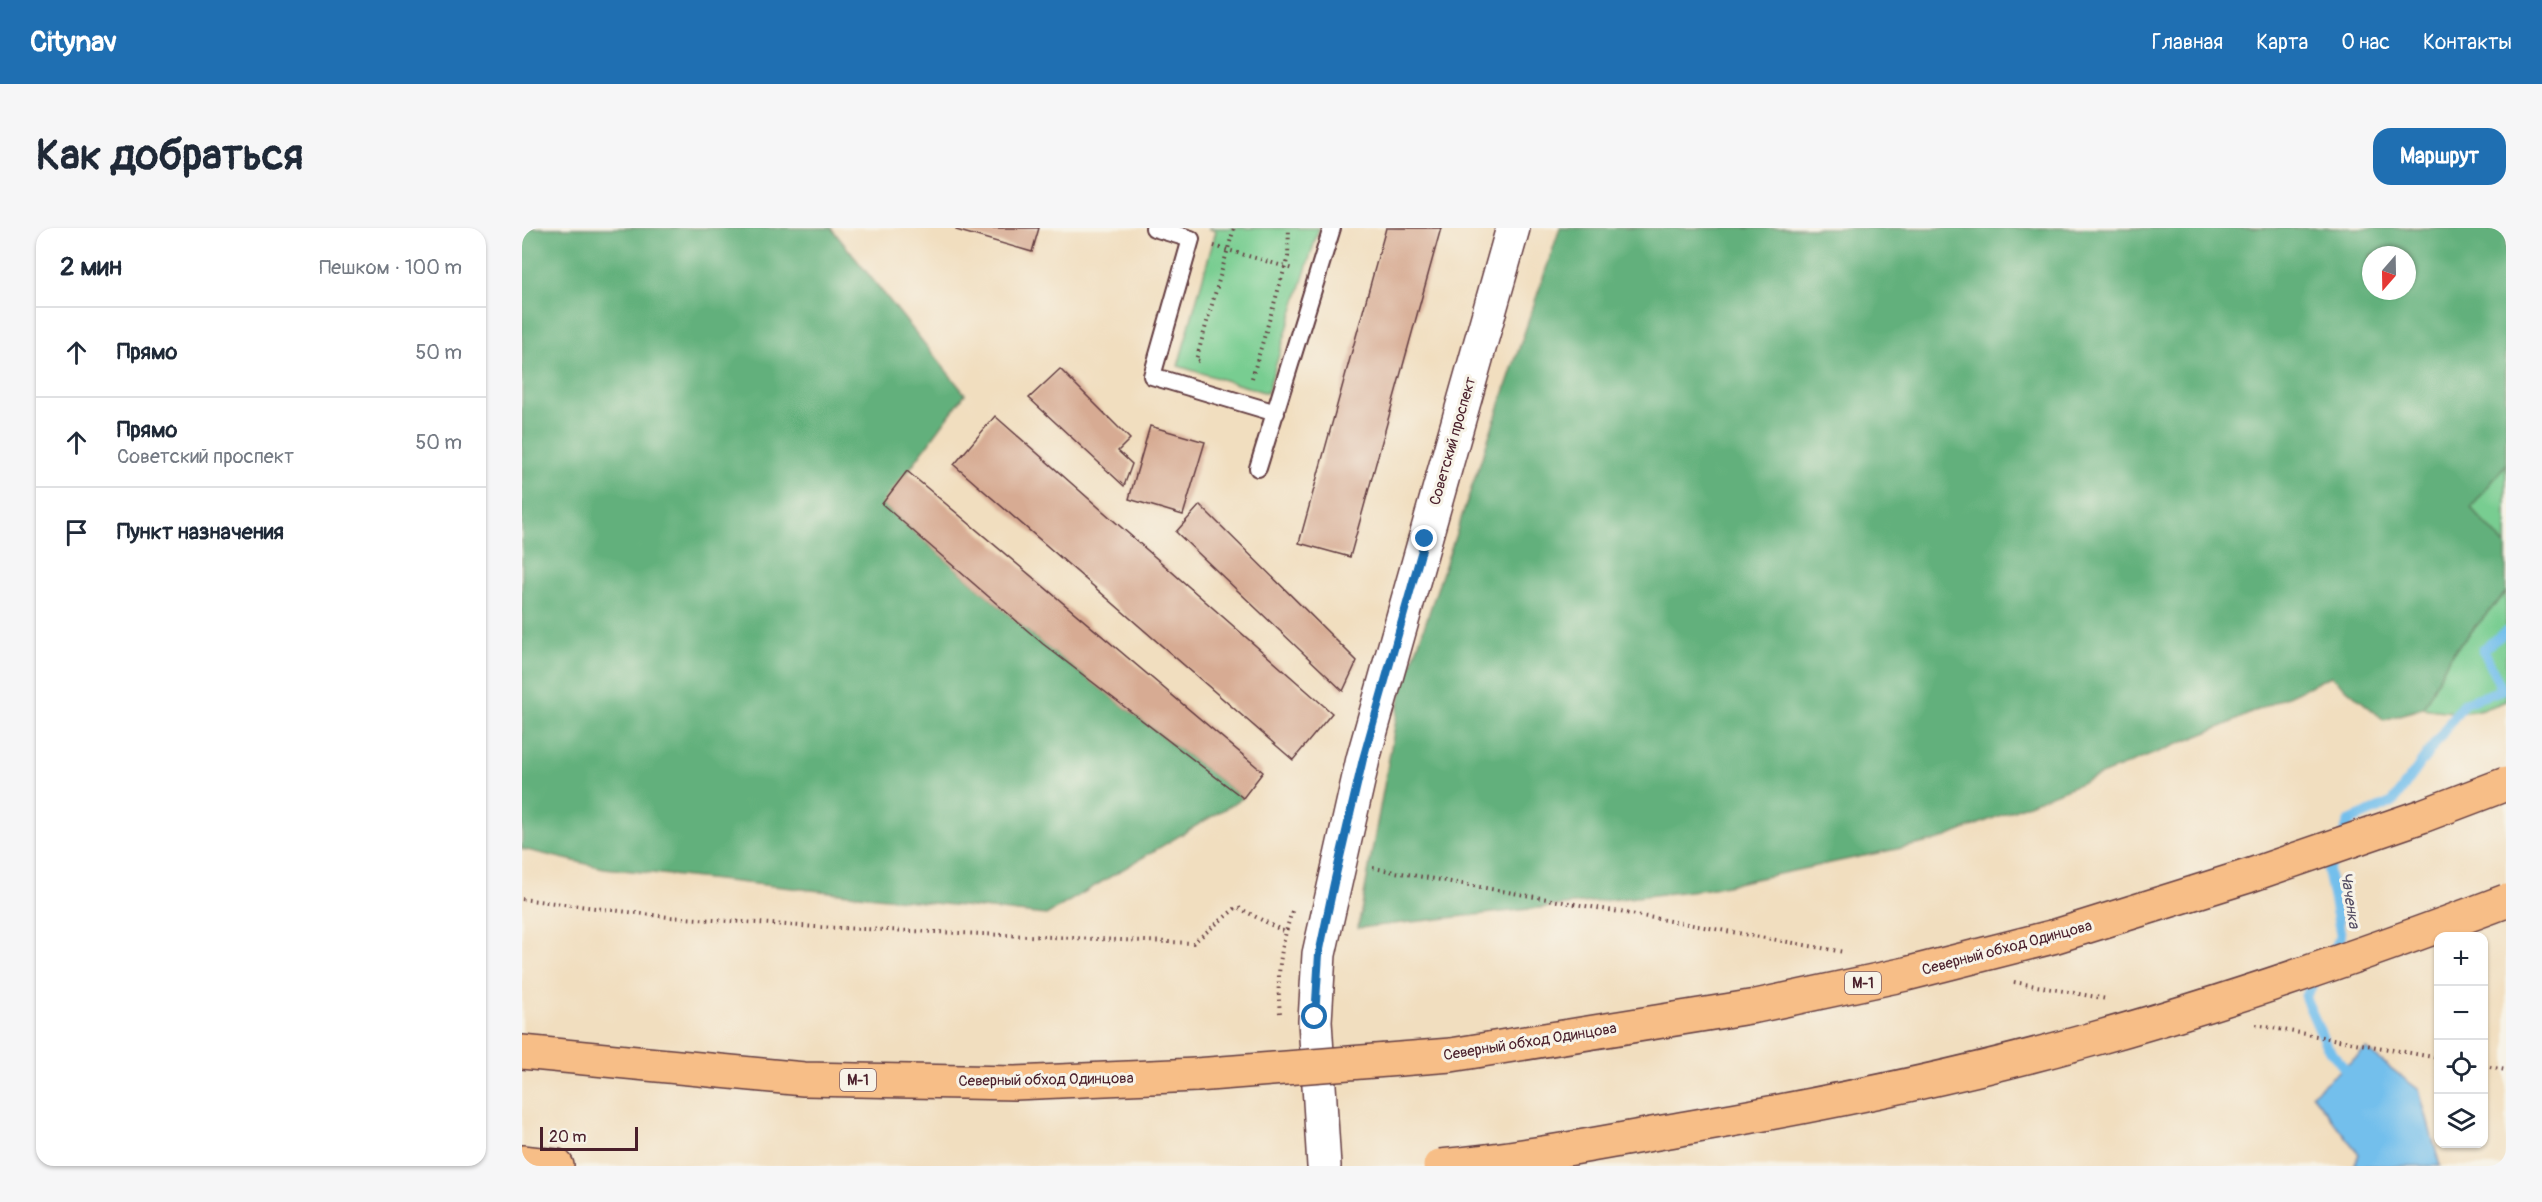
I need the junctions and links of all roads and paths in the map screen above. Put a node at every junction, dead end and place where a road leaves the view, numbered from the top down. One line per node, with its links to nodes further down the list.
1 (1154, 228): 6 (lane)
2 (1234, 228): 7 (path)
3 (1289, 228): 8 (path)
4 (1332, 228): 9 (lane)
5 (1513, 228): 23 (street, Советский проспект)
6 (1191, 239): 7 (path); 12 (lane)
7 (1228, 249): 8 (path); 10 (path)
8 (1285, 267): 9 (path); 11 (path)
9 (1317, 276): 12 (lane)
10 (1208, 364)
11 (1242, 375)
12 (1276, 413): 13 (lane)
13 (1258, 468)
14 (2506, 784): 18 (highway, Северный обход Одинцова / М-1, bridge)
15 (522, 899): 17 (path)
16 (2506, 901): 24 (highway, bridge)
17 (1285, 932)
18 (522, 1052)
19 (2488, 1067): 20 (path)
20 (2506, 1070)
21 (522, 1162): 22 (highway)
22 (557, 1166)
23 (1324, 1166)
24 (1440, 1166)

